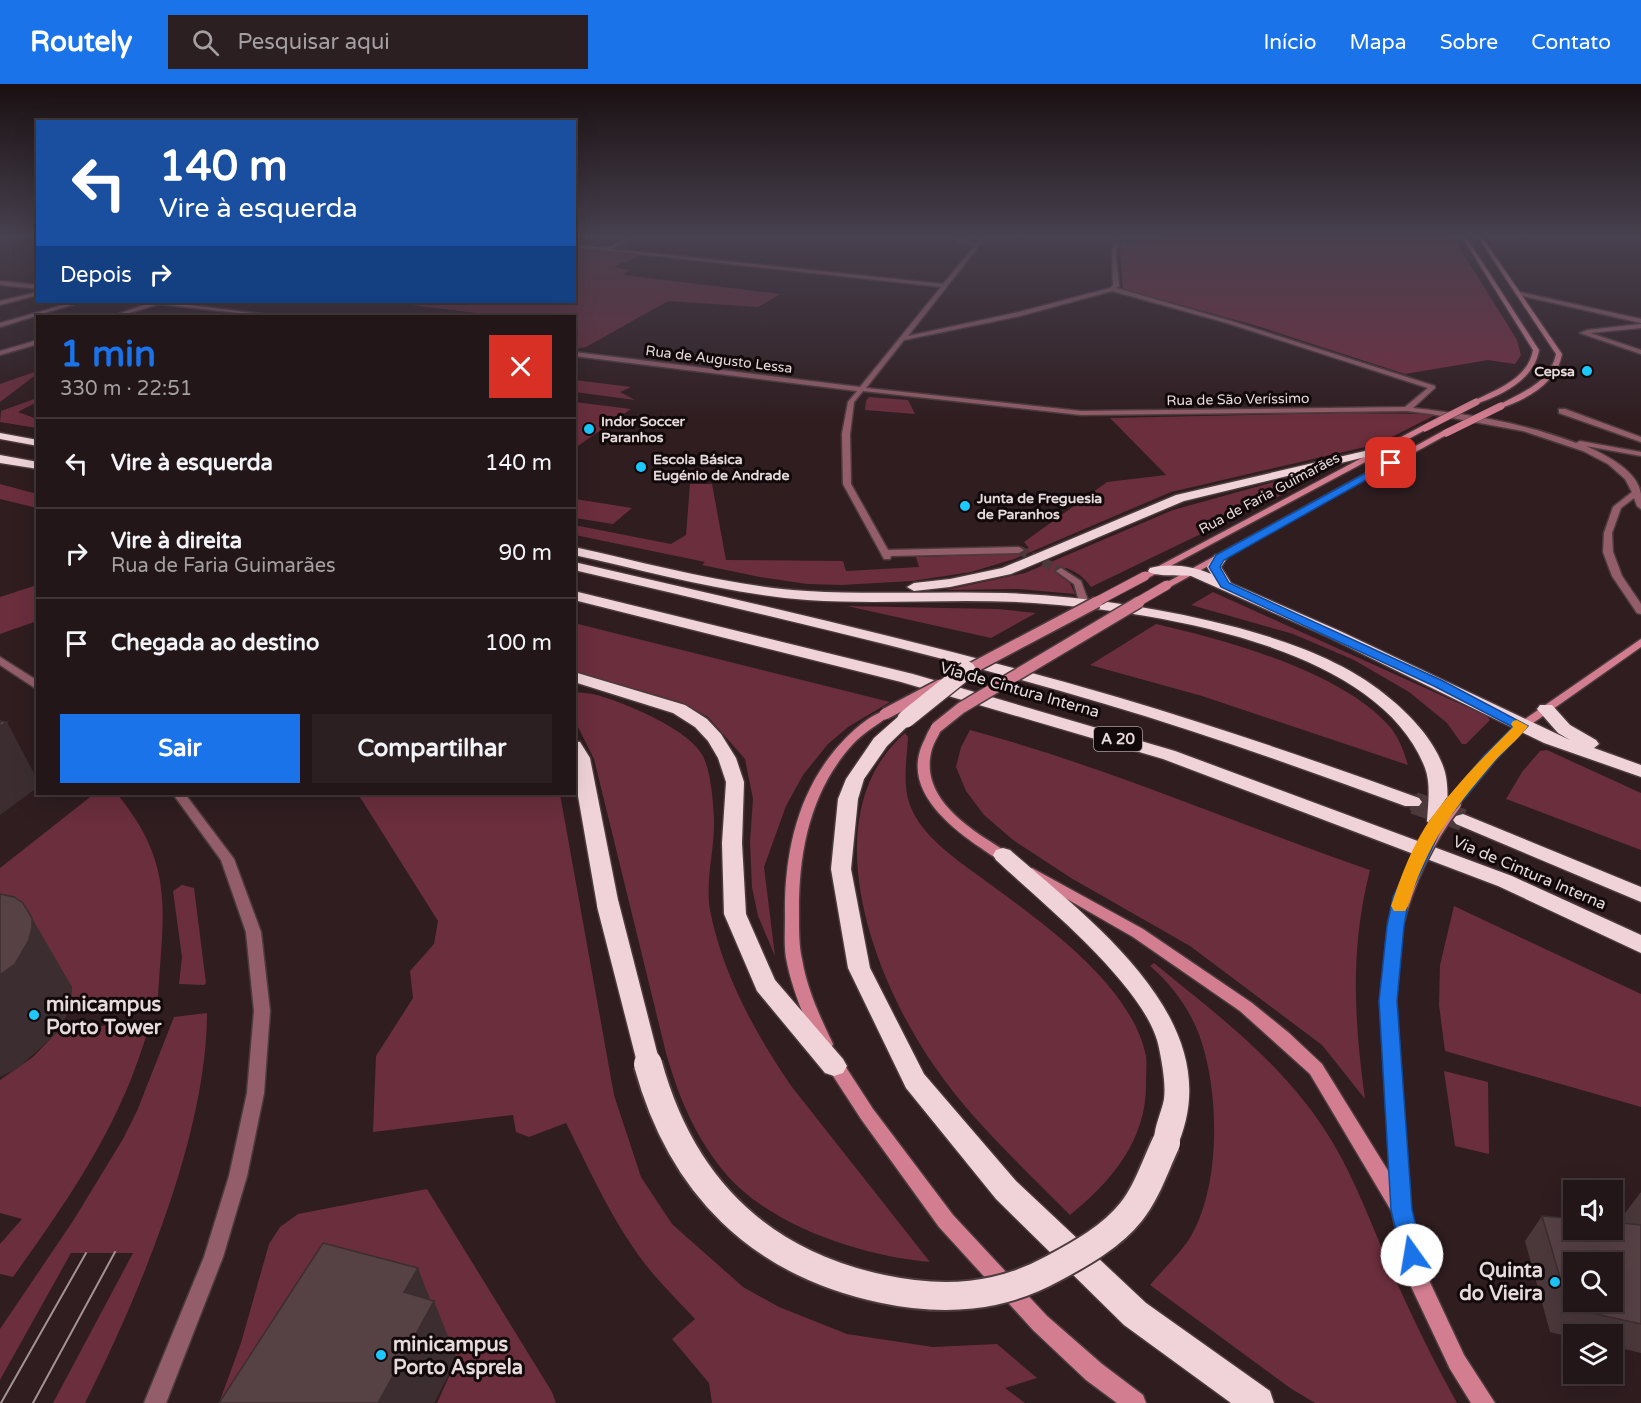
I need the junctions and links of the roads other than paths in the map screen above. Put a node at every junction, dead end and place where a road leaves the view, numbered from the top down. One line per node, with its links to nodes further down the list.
1 (17, 299): 8 (street)
2 (935, 299): 17 (street)
3 (1079, 299): 17 (street)
4 (1143, 299): 23 (street)
5 (1503, 299): 29 (main road, Rua de Faria Guimarães, bridge)
6 (1523, 299): 39 (main road, Rua de Faria Guimarães, bridge)
7 (1540, 299): 14 (street)
8 (0, 303)
9 (75, 303): 15 (street)
10 (157, 303): 12 (street)
11 (168, 303): 13 (street)
12 (118, 315)
13 (266, 315)
14 (1641, 321)
15 (0, 325)
16 (1641, 326): 19 (street)
17 (900, 339): 22 (street)
18 (36, 343): 20 (street)
19 (1641, 352)
20 (0, 353)
21 (576, 354): 22 (street, Rua de Augusto Lessa)
22 (861, 389): 23 (street, Rua de São Veríssimo); 37 (street)
23 (1407, 409): 26 (street, Rua de São Veríssimo)
24 (1562, 411): 27 (street)
25 (0, 436): 28 (highway)
26 (1552, 437): 30 (street); 32 (street, Rua de São Veríssimo)
27 (1641, 440)
28 (36, 443)
29 (1382, 450): 36 (highway); 43 (main road, Rua de Faria Guimarães)
30 (1641, 456): 32 (street)
31 (0, 459): 33 (highway)
32 (1608, 461): 34 (street)
33 (36, 466)
34 (1637, 492): 35 (street); 47 (street)
35 (1641, 506)
36 (576, 544)
37 (1019, 550)
38 (576, 551): 46 (highway)
39 (1220, 558): 42 (main road, Rua de Faria Guimarães); 44 (highway)
40 (576, 566): 59 (highway, Via de Cintura Interna / A 20)
41 (1061, 571): 46 (street)
42 (1194, 572): 43 (highway); 44 (highway); 62 (main road, Rua de Faria Guimarães, bridge)
43 (1150, 573): 50 (main road, Rua de Faria Guimarães, bridge)
44 (1224, 585): 55 (highway)
45 (576, 595): 64 (highway, Via de Cintura Interna / A 20)
46 (1084, 603): 61 (highway)
47 (1641, 611)
48 (1641, 642): 53 (main road)
49 (0, 660): 52 (street)
50 (968, 670): 54 (highway, bridge)
51 (576, 678): 65 (highway)
52 (36, 686)
53 (1546, 709): 55 (main road); 57 (highway)
54 (895, 717): 65 (main road); 69 (highway)
55 (1522, 726): 57 (highway); 61 (main road, bridge)
56 (576, 749): 62 (highway, bridge)
57 (1636, 769)
58 (180, 795): 67 (street)
59 (1412, 802)
60 (1463, 820): 63 (highway, Via de Cintura Interna)
61 (1437, 821): 66 (main road, bridge)
62 (1002, 855): 66 (main road)
63 (1641, 895)
64 (1641, 945)
65 (834, 1066): 68 (main road)
66 (1401, 1210): 70 (main road)
67 (155, 1403)
68 (1136, 1403)
69 (1258, 1403)
70 (1484, 1403)

